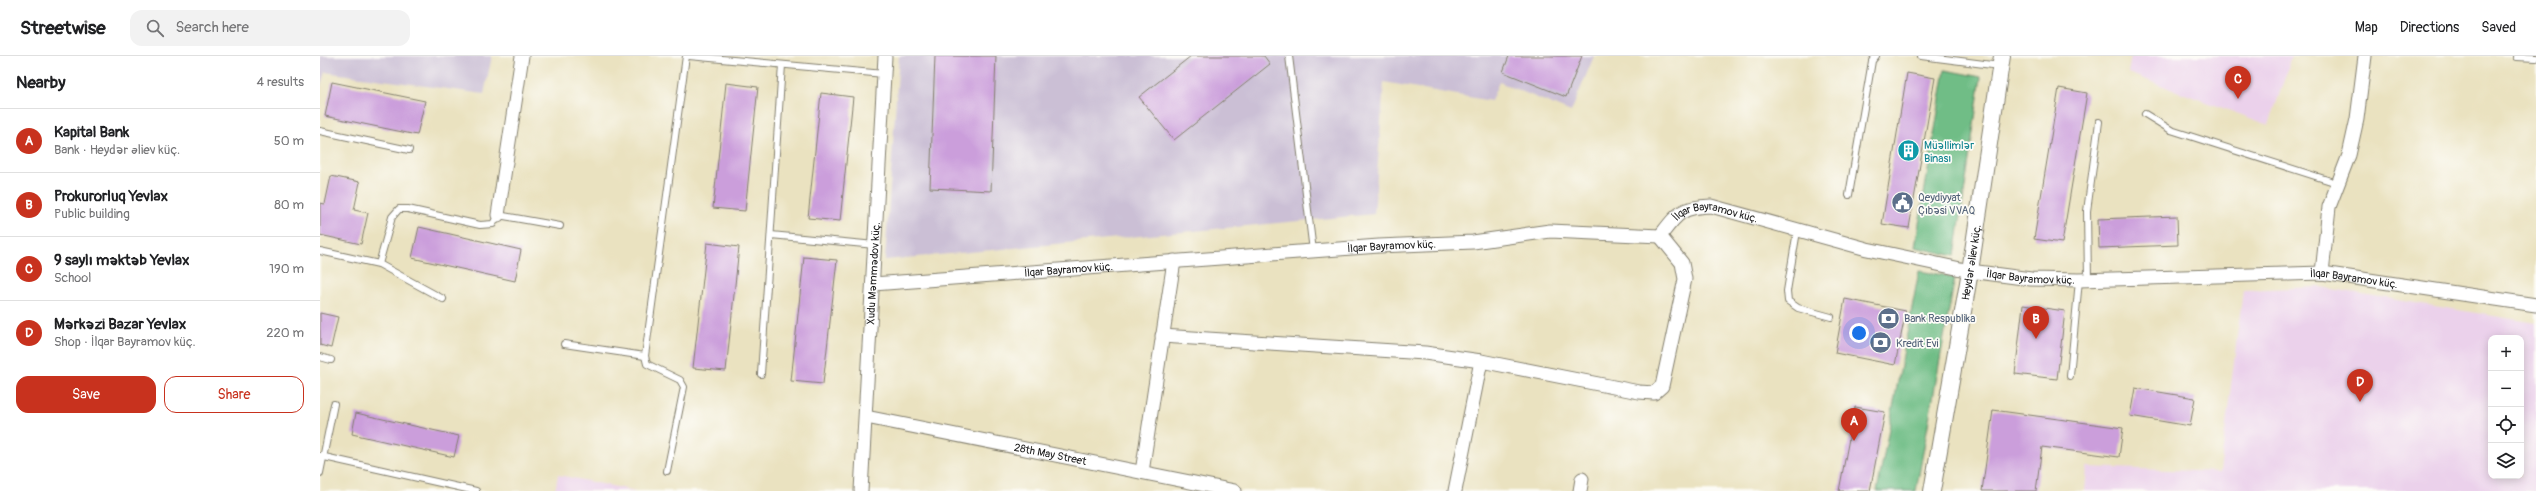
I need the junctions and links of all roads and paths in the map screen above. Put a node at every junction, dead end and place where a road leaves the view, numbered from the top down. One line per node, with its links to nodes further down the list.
1 (522, 56): 20 (street)
2 (686, 56): 39 (lane)
3 (689, 56): 12 (lane)
4 (885, 56): 13 (street, Xudu Məmmədov küç.)
5 (1289, 56): 27 (lane)
6 (1876, 56): 19 (lane)
7 (1920, 56): 11 (lane)
8 (2365, 56): 18 (street)
9 (2517, 57): 10 (lane)
10 (2536, 58)
11 (2001, 61): 30 (street, Heydər Əliev küç.)
12 (782, 65): 13 (lane); 23 (lane)
13 (884, 74): 25 (street, Xudu Məmmədov küç.)
14 (2144, 114): 18 (lane)
15 (2099, 122): 32 (lane)
16 (320, 131): 17 (lane)
17 (409, 150)
18 (2337, 183): 31 (street)
19 (1850, 195)
20 (498, 215): 21 (lane); 29 (lane)
21 (560, 226)
22 (1797, 231): 24 (street, İlqar Bayramov küç.); 30 (street, İlqar Bayramov küç.); 36 (lane)
23 (771, 234): 25 (lane); 43 (lane)
24 (1660, 236): 27 (street, İlqar Bayramov küç.); 42 (street)
25 (875, 245): 33 (street, Xudu Məmmədov küç.)
26 (320, 251): 29 (lane)
27 (1313, 251): 28 (street, İlqar Bayramov küç.)
28 (1174, 261): 33 (street, İlqar Bayramov küç.); 37 (street)
29 (379, 264): 34 (lane)
30 (1970, 271): 32 (street, İlqar Bayramov küç.); 55 (street, Heydər Əliev küç.)
31 (2322, 273): 32 (street, İlqar Bayramov küç.); 35 (street, İlqar Bayramov küç.)
32 (2084, 280): 44 (lane)
33 (872, 284): 46 (street, Xudu Məmmədov küç.)
34 (443, 299)
35 (2536, 305)
36 (1831, 318)
37 (1162, 336): 42 (street); 49 (street)
38 (564, 344): 39 (lane)
39 (645, 356): 48 (lane)
40 (320, 357): 41 (lane)
41 (331, 360)
42 (1481, 361): 54 (street)
43 (761, 374)
44 (2070, 376)
45 (334, 404): 47 (lane)
46 (866, 417): 49 (street, 28th May Street); 52 (street, Xudu Məmmədov küç.)
47 (322, 457): 50 (lane); 51 (lane)
48 (667, 471)
49 (1142, 472): 53 (street, 28th May Street)
50 (320, 473)
51 (476, 491)
52 (861, 491)
53 (1235, 491)
54 (1455, 491)
55 (1932, 491)

